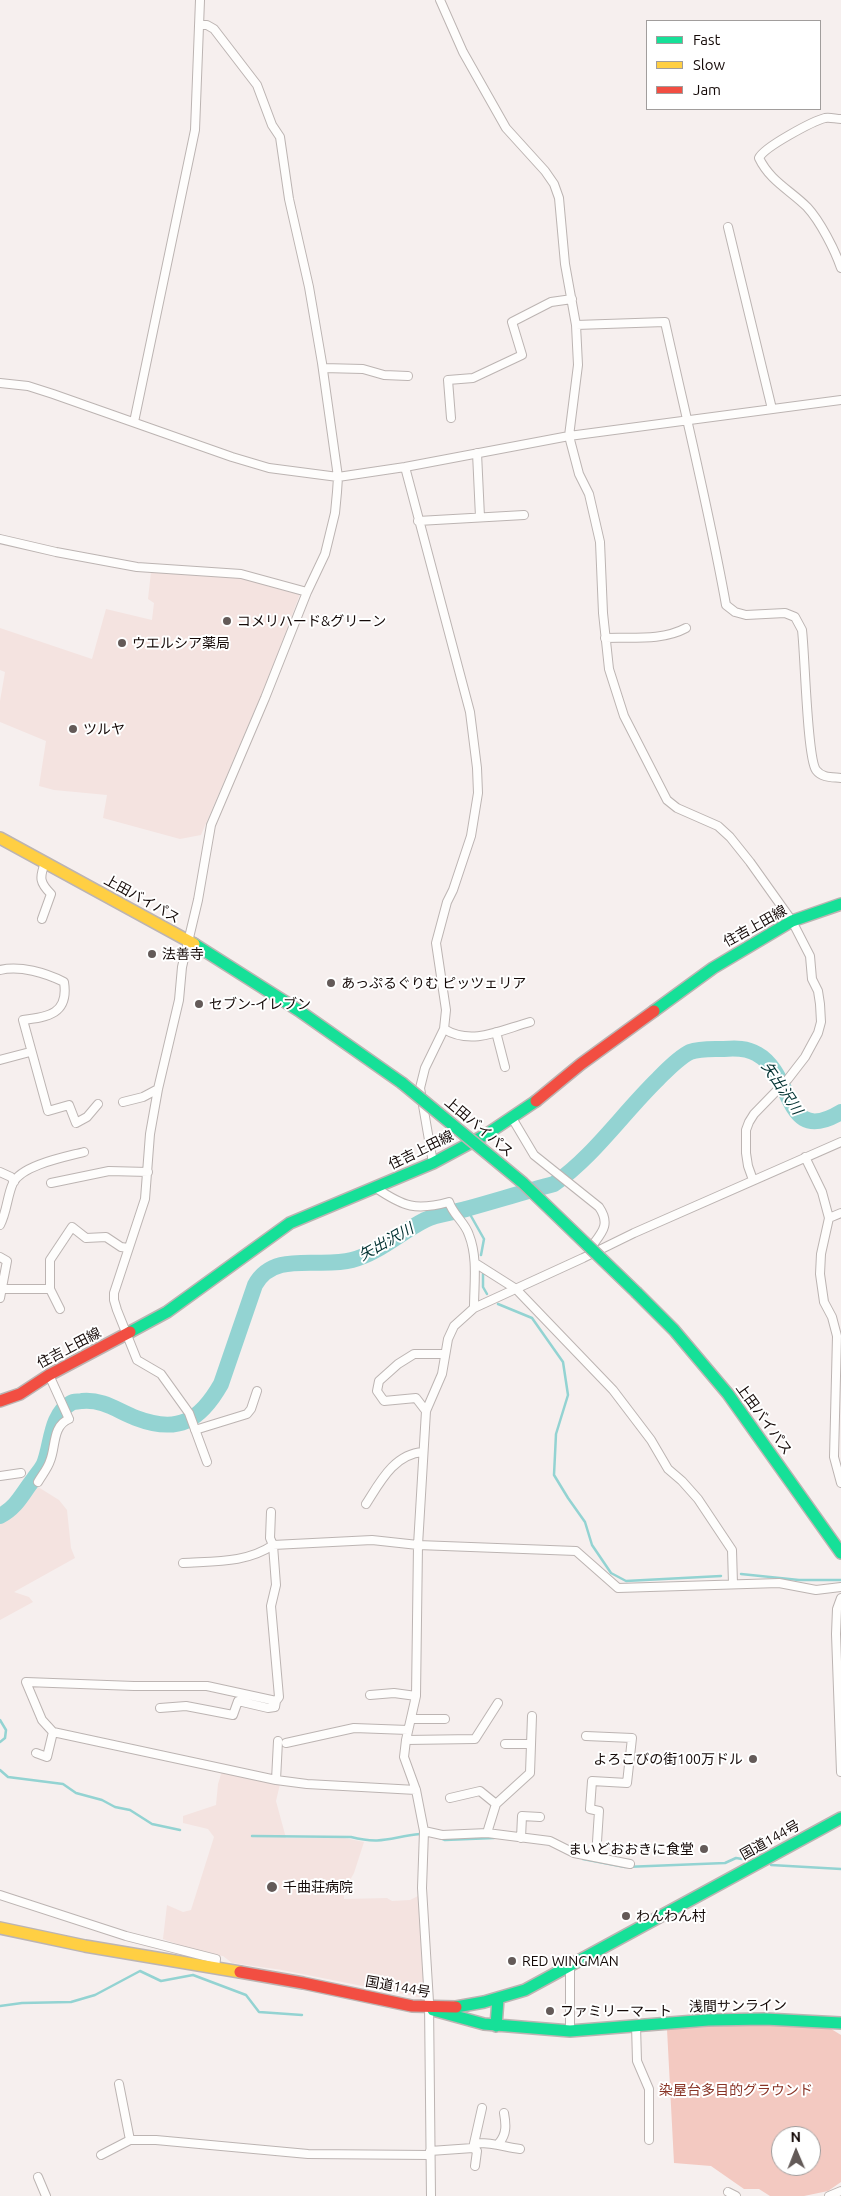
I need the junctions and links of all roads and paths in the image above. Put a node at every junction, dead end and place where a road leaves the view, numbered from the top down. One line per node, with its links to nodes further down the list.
1 (200, 0): 3 (street)
2 (440, 0): 7 (street)
3 (199, 25): 9 (street); 16 (street)
4 (841, 119): 6 (street)
5 (728, 227): 13 (street)
6 (841, 268)
7 (572, 300): 8 (street); 14 (street)
8 (576, 325): 15 (street); 17 (street)
9 (323, 368): 10 (street); 20 (street)
10 (408, 376)
11 (0, 383): 16 (street)
12 (841, 400): 13 (street)
13 (772, 409): 15 (street)
14 (451, 418)
15 (686, 420): 17 (street); 28 (street)
16 (134, 422): 20 (street)
17 (569, 436): 18 (street); 27 (street)
18 (477, 453): 19 (street); 22 (street)
19 (405, 467): 20 (street); 23 (street)
20 (338, 477): 25 (street)
21 (524, 515): 22 (street)
22 (480, 517): 23 (street)
23 (418, 521): 37 (street)
24 (0, 539): 25 (street)
25 (306, 592): 34 (street)
26 (686, 628): 27 (street)
27 (605, 638): 33 (street)
28 (841, 778)
29 (0, 838): 30 (main road, 上田バイパス)
30 (45, 863): 32 (street); 34 (main road, 上田バイパス)
31 (841, 904): 33 (main road, 住吉上田線)
32 (42, 919)
33 (792, 921): 45 (main road, 住吉上田線); 52 (street)
34 (189, 942): 42 (street); 88 (main road, 上田バイパス, bridge)
35 (0, 970): 39 (street)
36 (530, 1022): 38 (street)
37 (444, 1029): 38 (street); 49 (street)
38 (496, 1032): 41 (street)
39 (30, 1052): 40 (street); 44 (street)
40 (0, 1060)
41 (505, 1067)
42 (158, 1089): 43 (street); 51 (street)
43 (123, 1102)
44 (98, 1104)
45 (512, 1118): 49 (main road, 住吉上田線); 61 (street)
46 (841, 1142): 48 (street)
47 (84, 1152): 53 (street)
48 (805, 1157): 52 (street); 57 (street)
49 (433, 1163): 55 (main road, 住吉上田線)
50 (0, 1172): 53 (street)
51 (148, 1172): 54 (street); 59 (street)
52 (753, 1180): 61 (street)
53 (14, 1182): 58 (street)
54 (51, 1183)
55 (376, 1188): 62 (street); 71 (main road, 住吉上田線)
56 (841, 1213): 57 (street)
57 (829, 1218): 69 (street)
58 (0, 1225)
59 (128, 1248): 65 (street); 71 (street)
60 (0, 1258): 64 (street)
61 (583, 1258): 63 (street)
62 (475, 1263): 63 (street); 67 (street)
63 (516, 1288): 67 (street); 90 (street)
64 (1, 1289): 65 (street); 66 (street)
65 (50, 1289): 68 (street)
66 (0, 1298)
67 (474, 1308): 72 (street)
68 (60, 1309)
69 (832, 1316): 70 (street); 83 (street)
70 (841, 1317)
71 (127, 1335): 73 (main road, 住吉上田線); 77 (street)
72 (444, 1354): 76 (street); 76 (street)
73 (49, 1374): 75 (main road, 住吉上田線); 82 (street)
74 (257, 1391): 77 (street)
75 (0, 1401)
76 (426, 1411): 78 (street)
77 (195, 1429): 79 (street)
78 (423, 1452): 84 (street); 87 (street)
79 (207, 1462)
80 (21, 1473): 81 (street)
81 (0, 1476)
82 (38, 1482)
83 (841, 1483)
84 (366, 1504)
85 (271, 1512): 86 (street)
86 (273, 1545): 87 (street); 89 (street); 95 (street)
87 (418, 1545): 90 (street); 94 (street)
88 (841, 1553)
89 (183, 1563)
90 (733, 1584): 91 (street)
91 (841, 1587)
92 (841, 1598): 101 (street)
93 (370, 1695): 94 (street)
94 (416, 1696): 99 (street)
95 (276, 1701): 97 (street); 103 (street)
96 (498, 1703): 105 (street)
97 (160, 1708)
98 (532, 1716): 107 (street)
99 (411, 1719): 100 (street); 102 (street)
100 (445, 1719)
101 (840, 1719): 109 (street)
102 (408, 1730): 105 (street); 110 (street)
103 (53, 1732): 108 (street); 110 (street)
104 (586, 1736): 119 (street)
105 (406, 1740): 111 (street)
106 (505, 1744): 107 (street)
107 (531, 1744): 113 (street)
108 (36, 1753)
109 (841, 1772)
110 (276, 1780): 111 (street)
111 (416, 1790): 116 (street)
112 (450, 1798): 113 (street)
113 (496, 1804): 117 (street)
114 (540, 1817): 118 (street)
115 (841, 1818): 123 (main road, 国道144号)
116 (424, 1831): 117 (street); 126 (street)
117 (487, 1833): 118 (street)
118 (521, 1838): 119 (street)
119 (596, 1857): 120 (street)
120 (630, 1864)
121 (0, 1895): 124 (street)
122 (0, 1928): 124 (main road, 国道144号)
123 (570, 1966): 125 (main road, 国道144号); 130 (street)
124 (215, 1967): 126 (main road, 国道144号)
125 (498, 1999): 126 (main road, 国道144号); 129 (main road)
126 (429, 2009): 129 (main road, 浅間サンライン); 139 (street)
127 (841, 2023): 128 (main road, 浅間サンライン)
128 (636, 2025): 130 (main road, 浅間サンライン); 135 (street)
129 (496, 2026): 130 (main road, 浅間サンライン)
130 (570, 2031)
131 (119, 2084): 134 (street)
132 (482, 2108): 137 (street)
133 (504, 2113): 136 (street)
134 (130, 2140): 139 (street); 140 (street)
135 (649, 2140)
136 (499, 2143): 137 (street); 138 (street)
137 (473, 2148): 139 (street); 141 (street)
138 (520, 2149)
139 (430, 2153): 145 (street)
140 (101, 2155)
141 (475, 2166)
142 (38, 2177): 144 (street)
143 (841, 2191): 146 (street)
144 (46, 2196)
145 (432, 2196)
146 (829, 2196)

